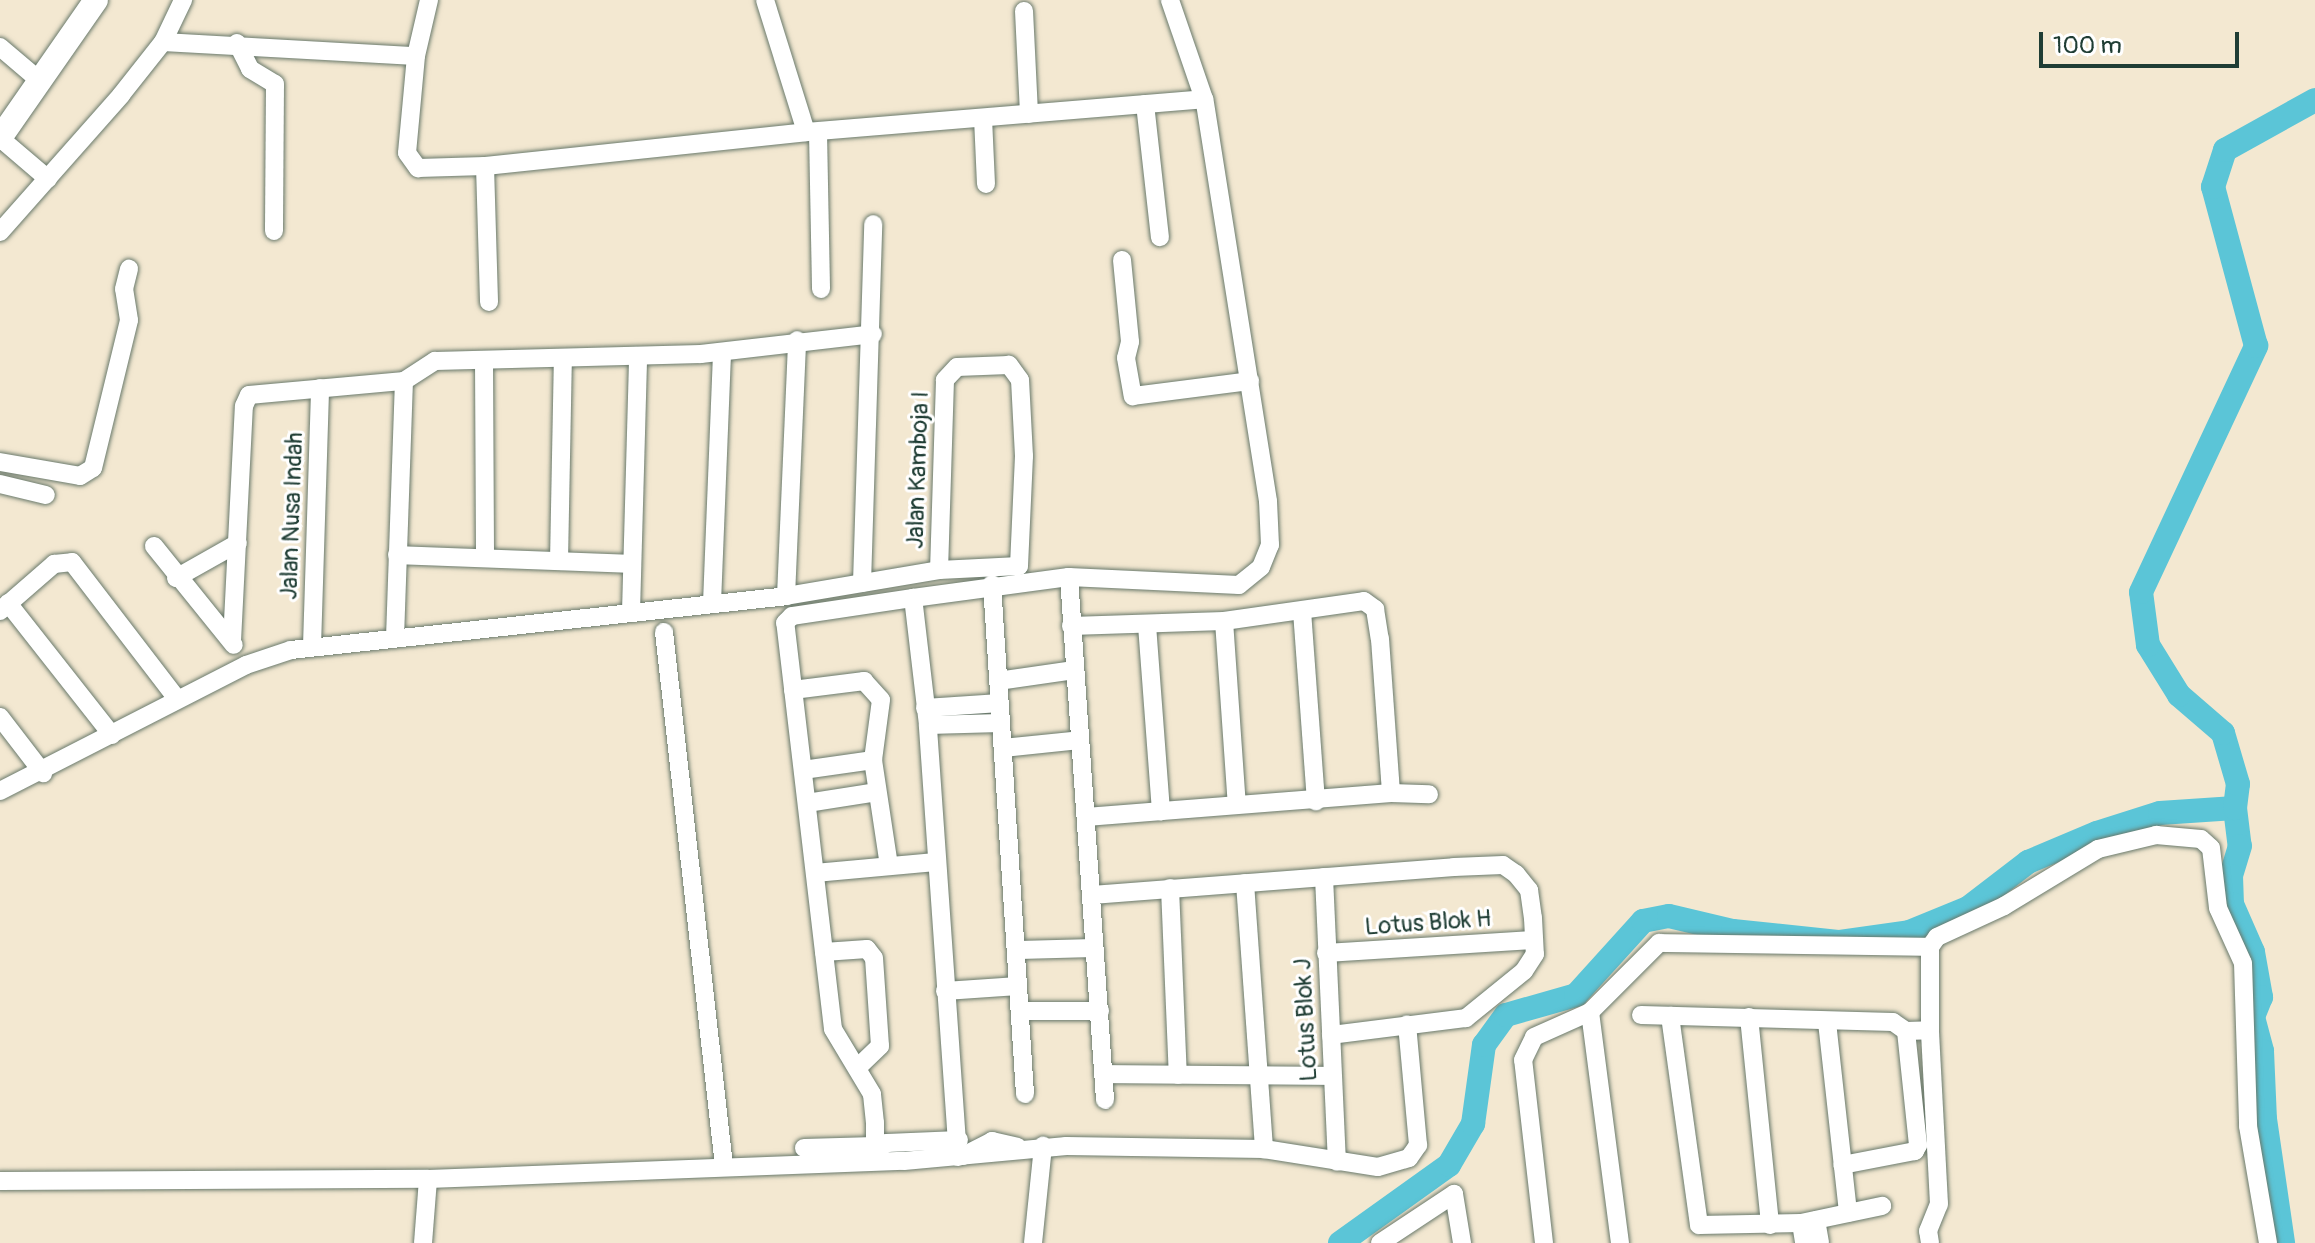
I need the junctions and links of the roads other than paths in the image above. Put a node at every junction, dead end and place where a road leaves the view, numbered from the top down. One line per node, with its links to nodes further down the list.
1 (96, 0): 11 (main road)
2 (183, 0): 7 (street)
3 (429, 0): 10 (street)
4 (765, 0): 16 (street)
5 (1170, 0): 12 (street)
6 (1024, 11): 14 (street)
7 (163, 42): 8 (street); 19 (street)
8 (237, 43): 10 (street); 22 (street)
9 (0, 47): 11 (street)
10 (416, 56): 18 (street)
11 (40, 81): 17 (main road)
12 (1204, 99): 13 (street); 36 (street)
13 (1145, 104): 14 (street); 24 (street)
14 (1029, 114): 15 (street)
15 (983, 118): 16 (street); 20 (street)
16 (812, 132): 18 (street); 27 (street)
17 (0, 138): 19 (street)
18 (485, 166): 28 (street)
19 (38, 170): 23 (street)
20 (986, 184)
21 (873, 224): 29 (street)
22 (274, 231)
23 (0, 232)
24 (1160, 237)
25 (1122, 260): 36 (street)
26 (129, 269): 38 (street)
27 (821, 289)
28 (489, 302)
29 (873, 334): 30 (street); 50 (street)
30 (797, 340): 31 (street); 52 (street)
31 (722, 352): 32 (street); 54 (street)
32 (638, 356): 33 (street); 46 (street)
33 (563, 360): 34 (street); 45 (street)
34 (484, 367): 35 (street); 44 (street)
35 (410, 377): 37 (street); 43 (street)
36 (1250, 381): 48 (street)
37 (320, 388): 41 (street); 64 (street, Jalan Nusa Indah)
38 (0, 462)
39 (0, 484): 40 (street)
40 (46, 495)
41 (238, 543): 49 (street); 63 (street)
42 (154, 546): 49 (street)
43 (397, 555): 44 (street); 62 (street)
44 (485, 558): 45 (street)
45 (559, 561): 46 (street)
46 (632, 564): 57 (street)
47 (939, 570): 47 (street, Jalan Kamboja I); 50 (street)
48 (1069, 577): 51 (street); 60 (street)
49 (176, 578): 63 (street)
50 (862, 583): 52 (street)
51 (992, 584): 53 (street); 67 (street)
52 (786, 596): 54 (street)
53 (913, 598): 68 (street); 72 (street)
54 (712, 603): 57 (street)
55 (4, 607): 69 (street); 74 (street)
56 (1302, 611): 58 (street); 82 (street); 84 (street)
57 (631, 612): 62 (street)
58 (1224, 621): 59 (street); 86 (street)
59 (1147, 625): 60 (street); 87 (street)
60 (1071, 626): 66 (street)
61 (664, 632): 130 (street)
62 (395, 638): 64 (street)
63 (232, 641): 65 (street)
64 (312, 646): 65 (street)
65 (246, 665): 69 (street)
66 (1074, 670): 67 (street); 75 (street)
67 (998, 681): 70 (street)
68 (793, 690): 77 (street); 78 (street)
69 (177, 699): 74 (street)
70 (1000, 703): 72 (street); 73 (street)
71 (0, 717): 79 (street)
72 (926, 717): 73 (street); 89 (street)
73 (1001, 723): 76 (street)
74 (112, 735): 79 (street)
75 (1080, 740): 76 (street); 88 (street)
76 (1003, 748): 99 (street)
77 (873, 760): 78 (street); 81 (street)
78 (803, 770): 85 (street)
79 (43, 773): 80 (street)
80 (0, 791)
81 (877, 792): 85 (street); 90 (street)
82 (1391, 793): 83 (street); 84 (street)
83 (1429, 794)
84 (1316, 801): 86 (street)
85 (807, 803): 91 (street)
86 (1237, 805): 87 (street)
87 (1161, 811): 88 (street)
88 (1086, 817): 95 (street)
89 (936, 862): 90 (street); 103 (street)
90 (889, 866): 91 (street)
91 (815, 873): 100 (street)
92 (1324, 877): 93 (street); 96 (street); 101 (street, Lotus Blok J)
93 (1245, 883): 94 (street); 118 (street)
94 (1170, 888): 95 (street); 117 (street)
95 (1092, 895): 98 (street)
96 (1533, 940): 101 (street, Lotus Blok H); 111 (street)
97 (1930, 947): 106 (street); 112 (street); 146 (street)
98 (1094, 948): 99 (street); 105 (street)
99 (1019, 950): 102 (street)
100 (824, 952): 115 (street); 115 (street)
101 (1326, 953): 114 (street, Lotus Blok J)
102 (1018, 986): 103 (street); 104 (street)
103 (945, 991): 126 (street)
104 (1021, 1011): 105 (street); 120 (street)
105 (1100, 1011): 116 (street)
106 (1590, 1012): 141 (street); 142 (street)
107 (1641, 1015): 108 (street)
108 (1670, 1016): 109 (street); 136 (street)
109 (1749, 1017): 110 (street); 136 (street)
110 (1827, 1022): 113 (street); 129 (street)
111 (1407, 1025): 114 (street); 127 (street)
112 (1930, 1030): 113 (street); 145 (street)
113 (1906, 1031): 129 (street)
114 (1331, 1035): 119 (street, Lotus Blok J)
115 (858, 1067): 122 (street)
116 (1104, 1074): 117 (street); 121 (street)
117 (1178, 1075): 118 (street)
118 (1259, 1075): 119 (street); 125 (street)
119 (1332, 1076): 127 (street, Lotus Blok J)
120 (1025, 1094)
121 (1105, 1100)
122 (875, 1146): 124 (street); 126 (street); 128 (street)
123 (1043, 1146): 125 (street); 126 (street); 139 (street)
124 (804, 1148)
125 (1264, 1149): 127 (street)
126 (959, 1151): 128 (street)
127 (1337, 1162)
128 (864, 1163): 130 (street)
129 (1842, 1165): 134 (street)
130 (724, 1166): 131 (street)
131 (428, 1179): 132 (street); 138 (street)
132 (0, 1181)
133 (1882, 1206): 134 (street)
134 (1848, 1213): 135 (street)
135 (1809, 1221): 136 (street); 143 (street); 144 (street)
136 (1770, 1225)
137 (1383, 1242): 140 (street)
138 (423, 1243)
139 (1033, 1243)
140 (1462, 1243)
141 (1544, 1243)
142 (1620, 1243)
143 (1804, 1243)
144 (1820, 1243)
145 (1930, 1243)
146 (2268, 1243)

